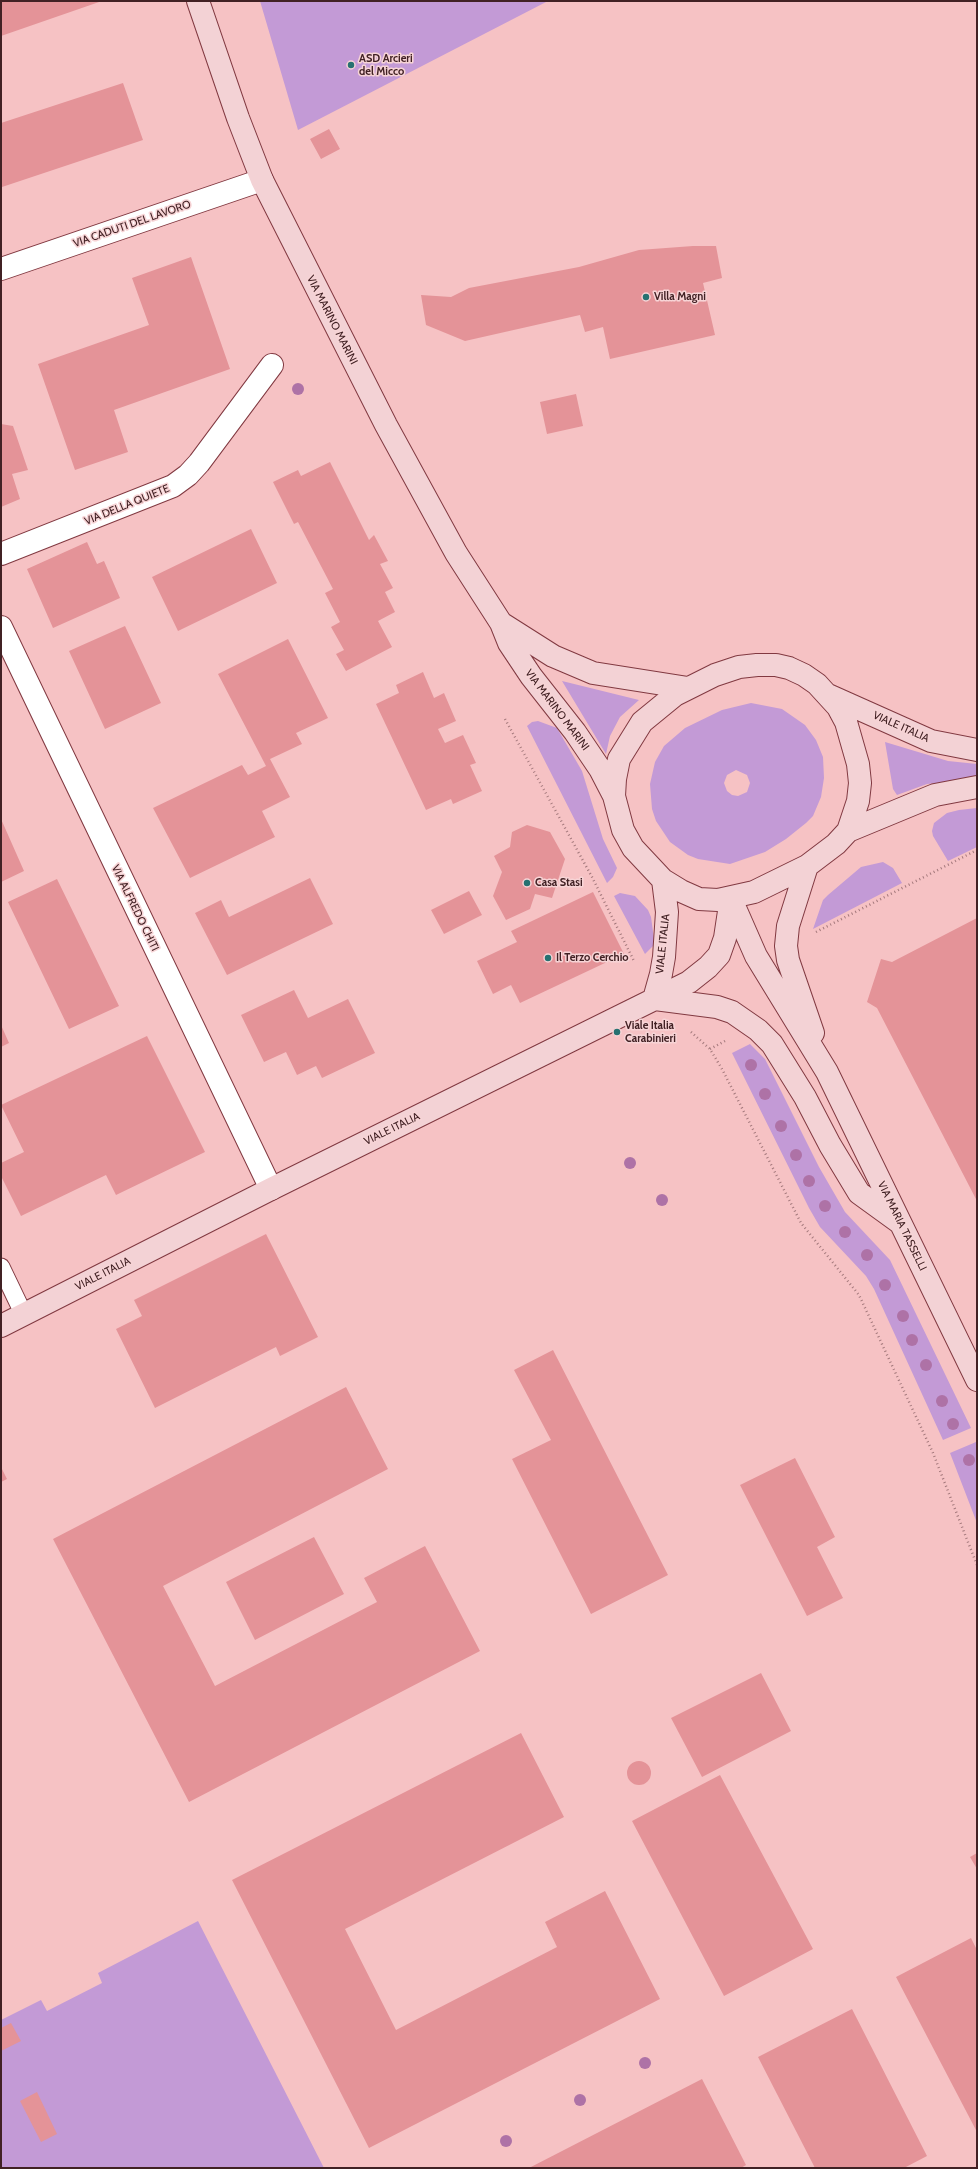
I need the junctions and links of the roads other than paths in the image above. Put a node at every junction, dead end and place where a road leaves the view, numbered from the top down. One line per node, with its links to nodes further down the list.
1 (198, 1): 2 (main road, VIA MARINO MARINI)
2 (262, 180): 3 (street, VIA CADUTI DEL LAVORO); 6 (main road, VIA MARINO MARINI)
3 (1, 269)
4 (272, 365): 5 (street, VIA DELLA QUIETE)
5 (1, 554)
6 (501, 623): 8 (main road, VIA MARINO MARINI); 12 (main road, VIA MARINO MARINI)
7 (1, 627): 19 (street, VIA ALFREDO CHITI)
8 (688, 688): 9 (main road); 12 (main road)
9 (828, 695): 10 (main road, VIALE ITALIA); 13 (main road)
10 (977, 750)
11 (977, 787): 13 (main road)
12 (614, 796): 15 (main road)
13 (848, 831): 14 (main road)
14 (808, 866): 16 (main road); 18 (main road, VIA MARIA TASSELLI)
15 (663, 880): 16 (main road); 17 (main road, VIALE ITALIA)
16 (731, 898): 17 (main road); 18 (main road, VIA MARIA TASSELLI)
17 (654, 999): 19 (main road, VIALE ITALIA); 20 (main road)
18 (827, 1072): 20 (main road, VIA MARIA TASSELLI)
19 (271, 1189): 22 (main road, VIALE ITALIA)
20 (901, 1224): 24 (main road, VIA MARIA TASSELLI)
21 (1, 1267): 22 (lane)
22 (24, 1315): 23 (main road, VIALE ITALIA)
23 (1, 1326)
24 (977, 1380)

